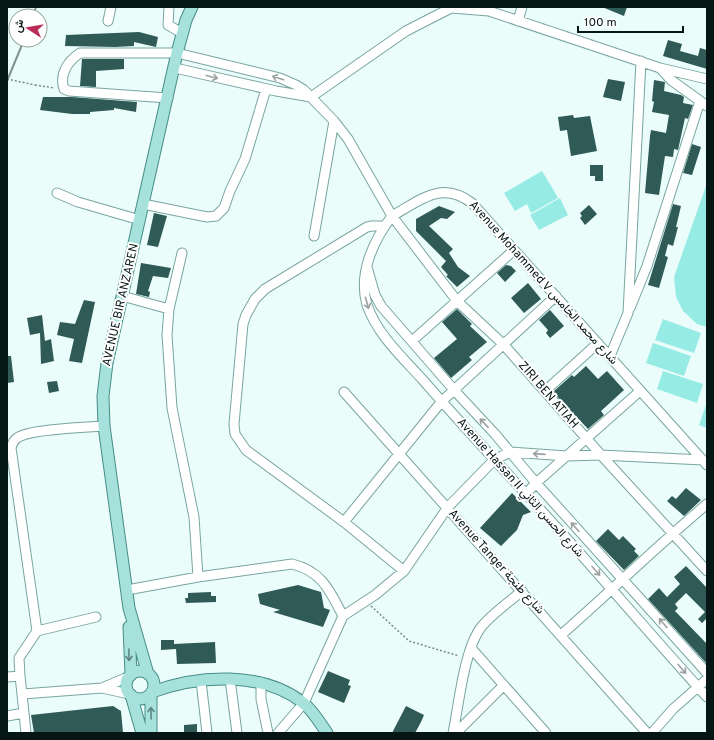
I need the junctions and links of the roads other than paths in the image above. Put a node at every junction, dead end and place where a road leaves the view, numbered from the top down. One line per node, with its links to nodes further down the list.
1 (111, 7): 6 (street)
2 (170, 7): 8 (street)
3 (192, 7): 8 (main road, AVENUE BIR ANZAREN)
4 (455, 7): 7 (street); 15 (street)
5 (522, 7): 7 (street)
6 (108, 21)
7 (518, 21): 10 (street)
8 (182, 33): 9 (main road, AVENUE BIR ANZAREN)
9 (178, 53): 11 (main road, AVENUE BIR ANZAREN); 15 (street, one-way to 9); 16 (street)
10 (641, 61): 12 (street); 32 (street)
11 (174, 68): 14 (street, one-way to 14); 16 (main road, AVENUE BIR ANZAREN)
12 (660, 68): 13 (street); 17 (street)
13 (707, 79)
14 (266, 89): 15 (street); 20 (street)
15 (311, 97): 18 (street)
16 (168, 98): 20 (main road, AVENUE BIR ANZAREN)
17 (704, 103): 32 (street)
18 (334, 121): 21 (street); 24 (street)
19 (57, 193): 22 (street)
20 (143, 204): 22 (main road, AVENUE BIR ANZAREN)
21 (392, 216): 23 (street, Avenue Hassan II شارع الحسن الثاني); 25 (street, Avenue Mohammed V شارع محمد الخامس); 30 (street, ZIRI BEN ATIAH)
22 (140, 220): 28 (main road, AVENUE BIR ANZAREN)
23 (384, 226): 27 (street, Avenue Hassan II شارع الحسن الثاني); 54 (street)
24 (314, 236)
25 (513, 250): 29 (street, Avenue Mohammed V شارع محمد الخامس); 30 (street)
26 (182, 253): 31 (street)
27 (367, 265): 33 (street, Avenue Hassan II شارع الحسن الثاني); 41 (street, Avenue Hassan II شارع الحسن الثاني, one-way to 41)
28 (122, 296): 31 (street); 42 (main road, AVENUE BIR ANZAREN)
29 (556, 296): 34 (street, Avenue Mohammed V شارع محمد الخامس); 35 (street)
30 (457, 301): 33 (street); 35 (street, ZIRI BEN ATIAH)
31 (169, 309): 58 (street)
32 (628, 313): 36 (street)
33 (412, 341): 37 (street, Avenue Hassan II شارع الحسن الثاني)
34 (598, 343): 36 (street, Avenue Mohammed V شارع محمد الخامس); 38 (street)
35 (503, 344): 37 (street); 38 (street, ZIRI BEN ATIAH)
36 (610, 356): 39 (street, Avenue Mohammed V شارع محمد الخامس)
37 (454, 390): 41 (street); 44 (street, Avenue Hassan II شارع الحسن الثاني, one-way to 37)
38 (545, 391): 43 (street, ZIRI BEN ATIAH)
39 (640, 391): 43 (street); 49 (street, Avenue Mohammed V شارع محمد الخامس)
40 (344, 392): 45 (street, Avenue Tanger شارع طنجة)
41 (442, 401): 45 (street); 48 (street, Avenue Hassan II شارع الحسن الثاني)
42 (104, 426): 60 (main road, AVENUE BIR ANZAREN); 66 (street)
43 (586, 438): 46 (street, ZIRI BEN ATIAH); 47 (street)
44 (510, 452): 47 (street, one-way to 44); 48 (street); 50 (street, Avenue Hassan II شارع الحسن الثاني)
45 (400, 453): 53 (street, Avenue Tanger شارع طنجة); 54 (street)
46 (601, 455): 47 (street); 49 (street); 55 (street, ZIRI BEN ATIAH)
47 (567, 456): 50 (street)
48 (494, 460): 51 (street, Avenue Hassan II شارع الحسن الثاني); 53 (street)
49 (705, 462)
50 (536, 483): 51 (street); 59 (street, Avenue Hassan II شارع الحسن الثاني, one-way to 50)
51 (526, 494): 61 (street, Avenue Hassan II شارع الحسن الثاني, one-way to 61)
52 (707, 504): 55 (street)
53 (448, 507): 57 (street); 62 (street, Avenue Tanger شارع طنجة)
54 (344, 522): 57 (street)
55 (674, 532): 56 (street, ZIRI BEN ATIAH); 59 (street)
56 (707, 570)
57 (404, 571): 64 (street)
58 (198, 577): 60 (street); 64 (street)
59 (623, 579): 61 (street); 69 (street, Avenue Hassan II شارع الحسن الثاني, one-way to 59)
60 (127, 590): 63 (main road, AVENUE BIR ANZAREN)
61 (613, 590): 67 (street); 80 (street, Avenue Hassan II شارع الحسن الثاني, one-way to 80)
62 (522, 591): 67 (street, Avenue Tanger شارع طنجة); 68 (street)
63 (130, 608): 70 (main road, AVENUE BIR ANZAREN); 72 (main road, AVENUE BIR ANZAREN, one-way to 72)
64 (342, 616): 86 (street)
65 (96, 617): 66 (street)
66 (37, 631): 71 (street)
67 (561, 634): 99 (street, Avenue Tanger شارع طنجة)
68 (471, 648): 79 (street); 97 (street)
69 (707, 673)
70 (149, 675): 72 (main road); 78 (main road); 82 (main road)
71 (20, 676): 73 (street); 83 (street)
72 (130, 676): 81 (street); 84 (main road)
73 (7, 677)
74 (230, 679): 76 (main road); 77 (main road); 93 (street)
75 (707, 679): 80 (street)
76 (201, 681): 78 (main road); 92 (street)
77 (261, 682): 86 (main road); 94 (street)
78 (176, 683): 82 (main road)
79 (503, 686): 97 (street); 98 (street)
80 (698, 687): 85 (street, Avenue Hassan II شارع الحسن الثاني); 100 (street)
81 (102, 688): 83 (street); 84 (street)
82 (152, 692): 84 (main road); 91 (main road, one-way to 82)
83 (23, 694): 87 (street)
84 (130, 695): 90 (main road)
85 (707, 697)
86 (304, 703): 95 (street); 96 (main road)
87 (24, 713): 88 (street); 89 (street)
88 (7, 716)
89 (26, 733)
90 (142, 733)
91 (151, 733)
92 (207, 733)
93 (237, 733)
94 (268, 733)
95 (278, 733)
96 (327, 733)
97 (454, 733)
98 (546, 733)
99 (647, 733)
100 (652, 733)

